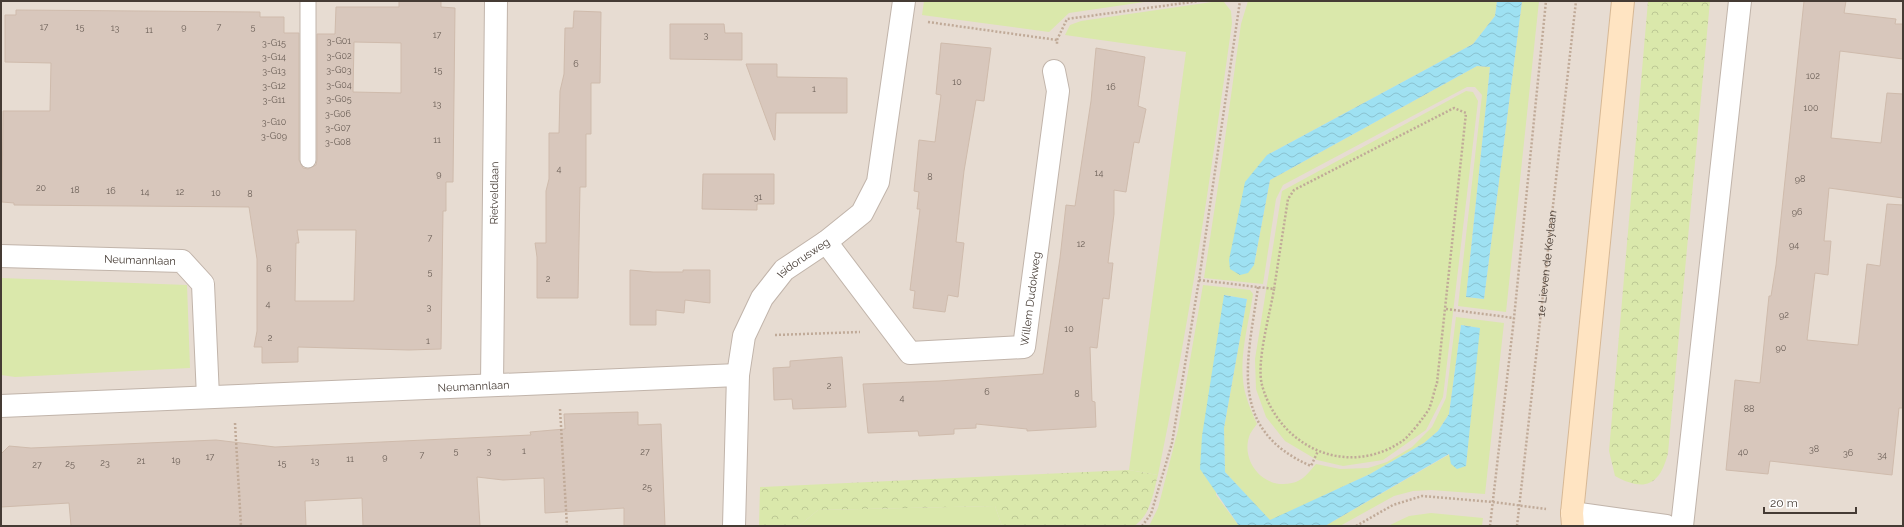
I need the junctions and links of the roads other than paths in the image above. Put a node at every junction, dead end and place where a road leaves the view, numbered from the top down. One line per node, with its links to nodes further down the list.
1 (308, 1): 7 (lane)
2 (496, 1): 11 (street, Rietveldlaan)
3 (1623, 1): 14 (main road)
4 (1740, 1): 17 (street)
5 (903, 10): 8 (street, Isidorusweg)
6 (1054, 71): 8 (street, Willem Dudokweg)
7 (308, 160)
8 (826, 242): 10 (street, Isidorusweg)
9 (1, 256): 12 (street, Neumannlaan)
10 (738, 375): 11 (street, Neumannlaan); 15 (street, Isidorusweg)
11 (492, 385): 12 (street, Neumannlaan)
12 (208, 397): 13 (street, Neumannlaan)
13 (1, 406)
14 (1571, 522): 16 (street)
15 (734, 526)
16 (1666, 526)
17 (1682, 526)

